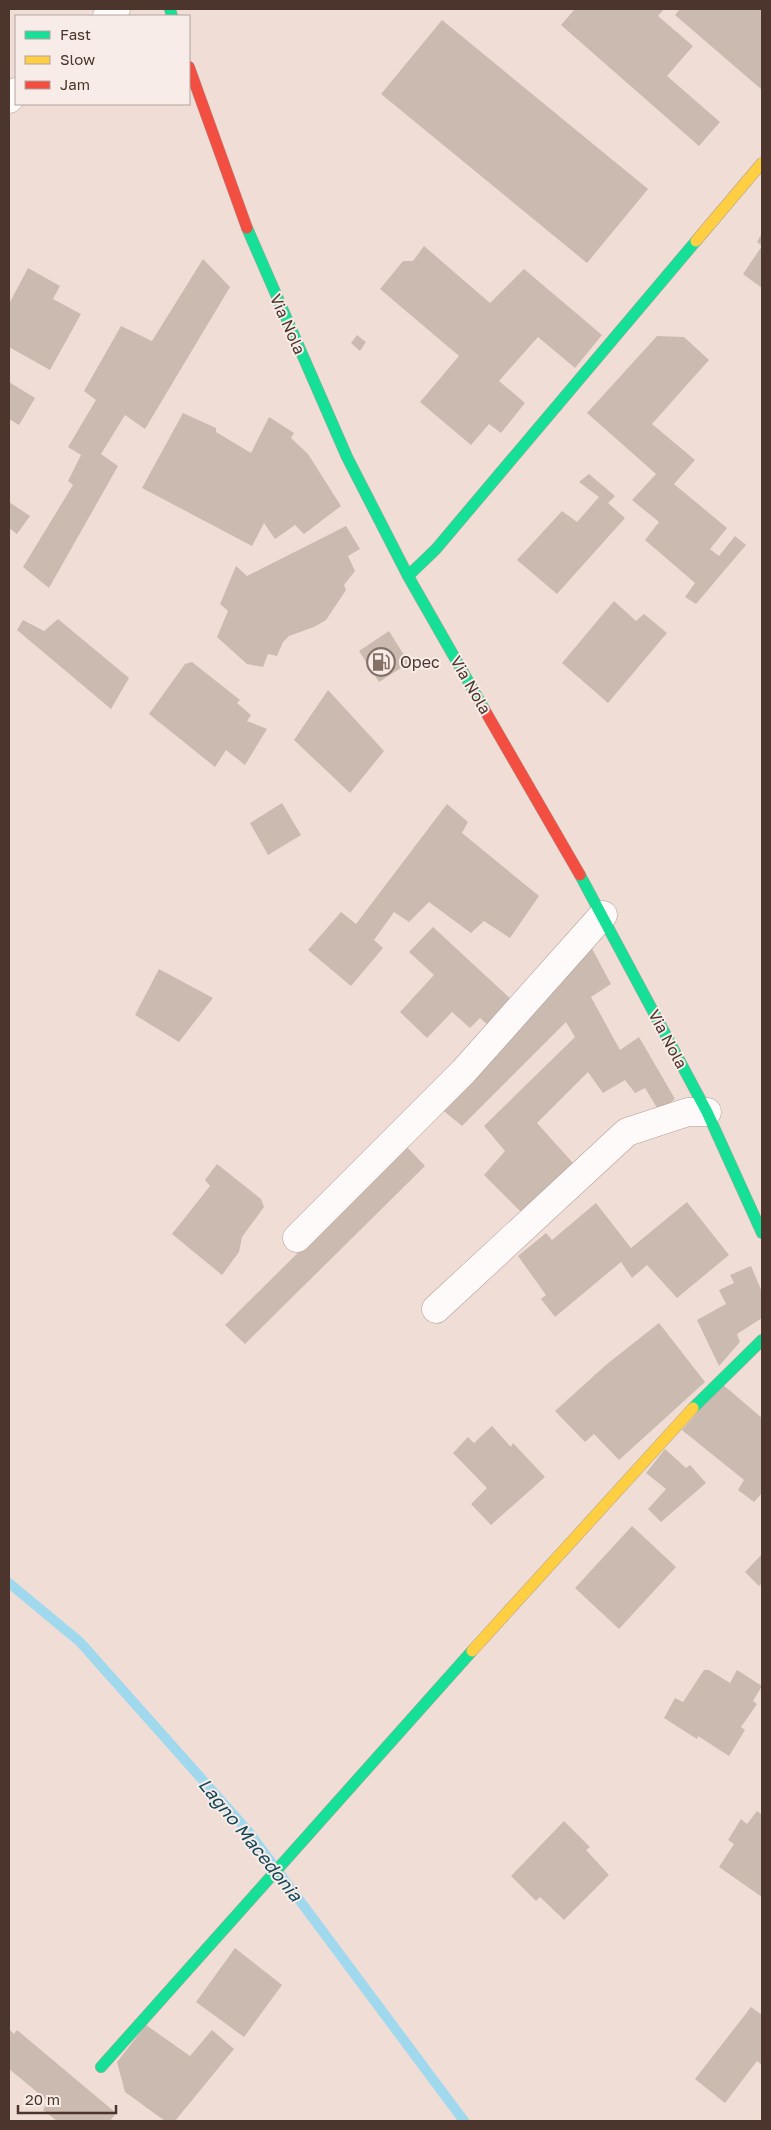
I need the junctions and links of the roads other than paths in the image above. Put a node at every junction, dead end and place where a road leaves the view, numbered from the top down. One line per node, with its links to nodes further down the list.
1 (190, 70): 3 (street, Via Nola)
2 (762, 163): 3 (street)
3 (408, 576): 4 (street, Via Nola)
4 (603, 915): 5 (street, Via Nola); 7 (street)
5 (707, 1112): 6 (street, Via Nola); 8 (street)
6 (762, 1233)
7 (297, 1238)
8 (436, 1309)
9 (762, 1340): 10 (street)
10 (102, 2067)

